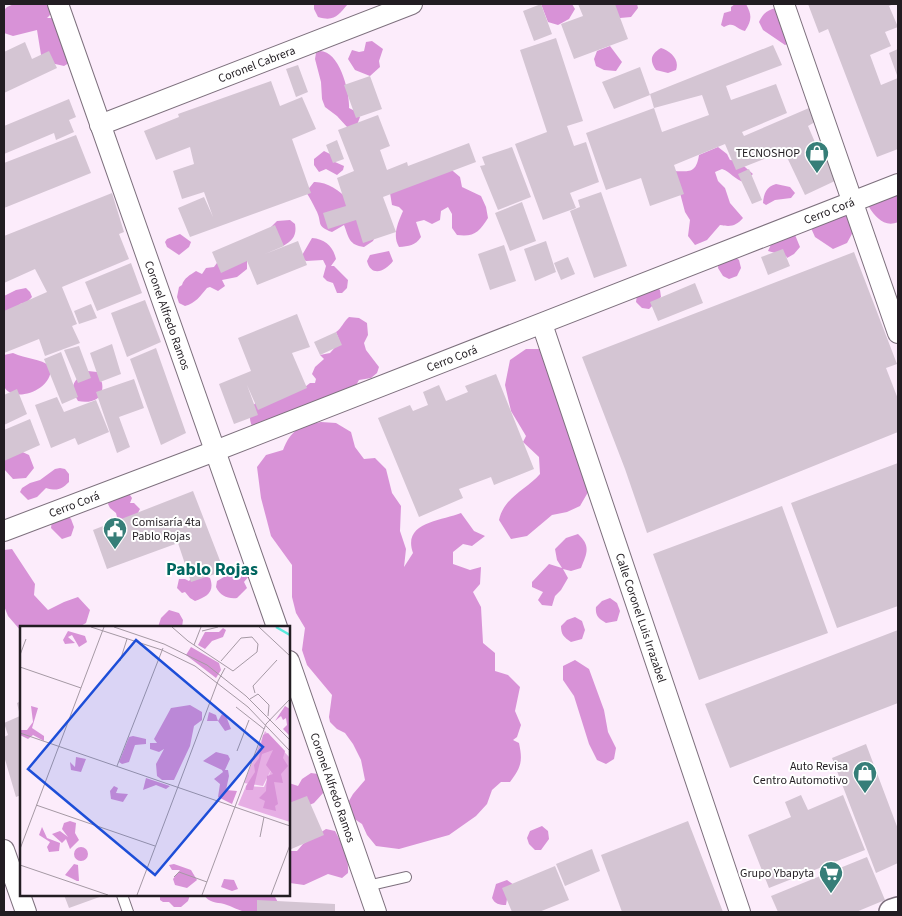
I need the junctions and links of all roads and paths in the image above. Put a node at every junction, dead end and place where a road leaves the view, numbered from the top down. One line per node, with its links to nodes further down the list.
1 (58, 4): 4 (street, Coronel Alfredo Ramos)
2 (412, 4): 4 (street, Coronel Cabrera)
3 (784, 4): 6 (street)
4 (100, 125): 9 (street, Coronel Alfredo Ramos)
5 (898, 184): 6 (street, Cerro Corá)
6 (853, 201): 7 (street, Cerro Corá); 8 (street)
7 (542, 324): 9 (street, Cerro Corá); 23 (street, Calle Coronel Luis Irrazabel)
8 (898, 333)
9 (215, 451): 10 (street, Cerro Corá); 11 (street, Coronel Alfredo Ramos)
10 (4, 531)
11 (277, 626)
12 (290, 665): 15 (street, Coronel Alfredo Ramos)
13 (4, 850): 16 (street)
14 (406, 877): 15 (lane)
15 (367, 886): 22 (street, Coronel Alfredo Ramos)
16 (20, 895)
17 (20, 896): 20 (street)
18 (122, 896): 21 (lane)
19 (898, 910): 24 (street)
20 (26, 912)
21 (128, 912)
22 (376, 912)
23 (740, 912)
24 (892, 912)

